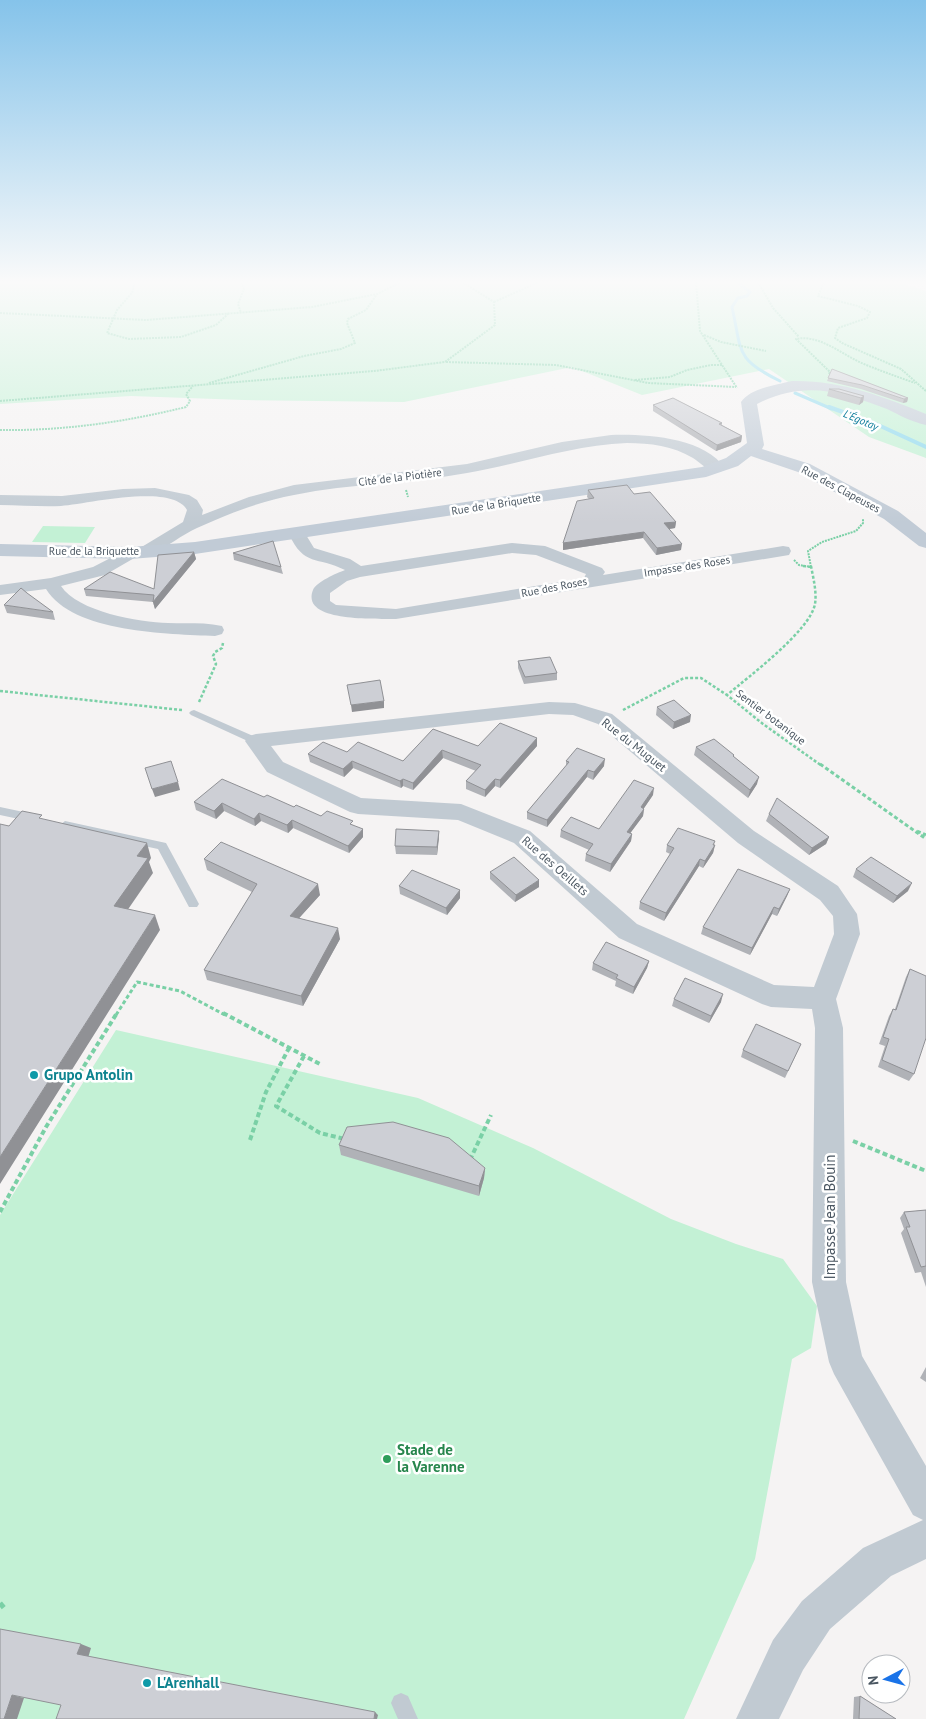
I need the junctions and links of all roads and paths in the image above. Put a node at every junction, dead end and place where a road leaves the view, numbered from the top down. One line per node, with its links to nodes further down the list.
1 (282, 362): 12 (path)
2 (444, 362): 12 (path)
3 (452, 362): 10 (path)
4 (720, 362): 8 (path)
5 (821, 362): 9 (path)
6 (860, 362): 11 (path)
7 (886, 362): 11 (path)
8 (722, 365): 10 (path); 14 (path)
9 (827, 377)
10 (630, 381): 14 (path)
11 (914, 383): 15 (path)
12 (201, 385): 13 (path)
13 (194, 386): 16 (path); 20 (path)
14 (736, 387): 17 (path)
15 (926, 391)
16 (0, 401)
17 (749, 402): 18 (main road); 22 (main road)
18 (926, 420)
19 (637, 426): 21 (street, Cité de la Piotière)
20 (0, 430)
21 (612, 440): 23 (street, Cité de la Piotière); 26 (street, Cité de la Piotière)
22 (749, 450): 23 (main road, Rue de la Briquette); 28 (main road, Rue des Clapeuses)
23 (717, 468): 27 (main road, Rue de la Briquette)
24 (0, 500): 26 (street)
25 (863, 515): 38 (path, Sentier botanique)
26 (190, 525): 31 (street, Cité de la Piotière)
27 (297, 534): 31 (main road, Rue de la Briquette); 32 (street)
28 (926, 542)
29 (0, 550): 31 (main road, Rue de la Briquette)
30 (783, 551): 33 (street, Impasse des Roses)
31 (138, 552): 34 (street, Cité de la Piotière)
32 (358, 572): 33 (street, Rue des Roses); 33 (street, Rue des Roses)
33 (591, 582)
34 (51, 583): 35 (street, Cité de la Piotière); 36 (street)
35 (0, 590)
36 (219, 635): 39 (path)
37 (0, 692): 39 (path)
38 (727, 695): 40 (path); 43 (path, Sentier botanique)
39 (194, 712): 41 (lane)
40 (605, 719): 41 (street, Rue du Muguet); 47 (street, Rue du Muguet)
41 (256, 741): 47 (street, Rue des Oeillets)
42 (0, 811): 46 (lane)
43 (910, 828): 44 (path); 45 (path, Sentier botanique)
44 (926, 835)
45 (926, 839)
46 (193, 904)
47 (823, 999): 52 (street, Impasse Jean Bouin)
48 (289, 1048): 49 (path); 53 (path); 57 (path)
49 (304, 1056): 50 (path); 54 (path)
50 (320, 1064)
51 (491, 1115): 55 (path)
52 (829, 1131): 56 (path); 58 (street, Impasse Jean Bouin)
53 (250, 1140)
54 (347, 1140)
55 (469, 1163)
56 (926, 1171)
57 (0, 1212)
58 (926, 1502)
59 (926, 1538): 60 (street)
60 (757, 1719)

